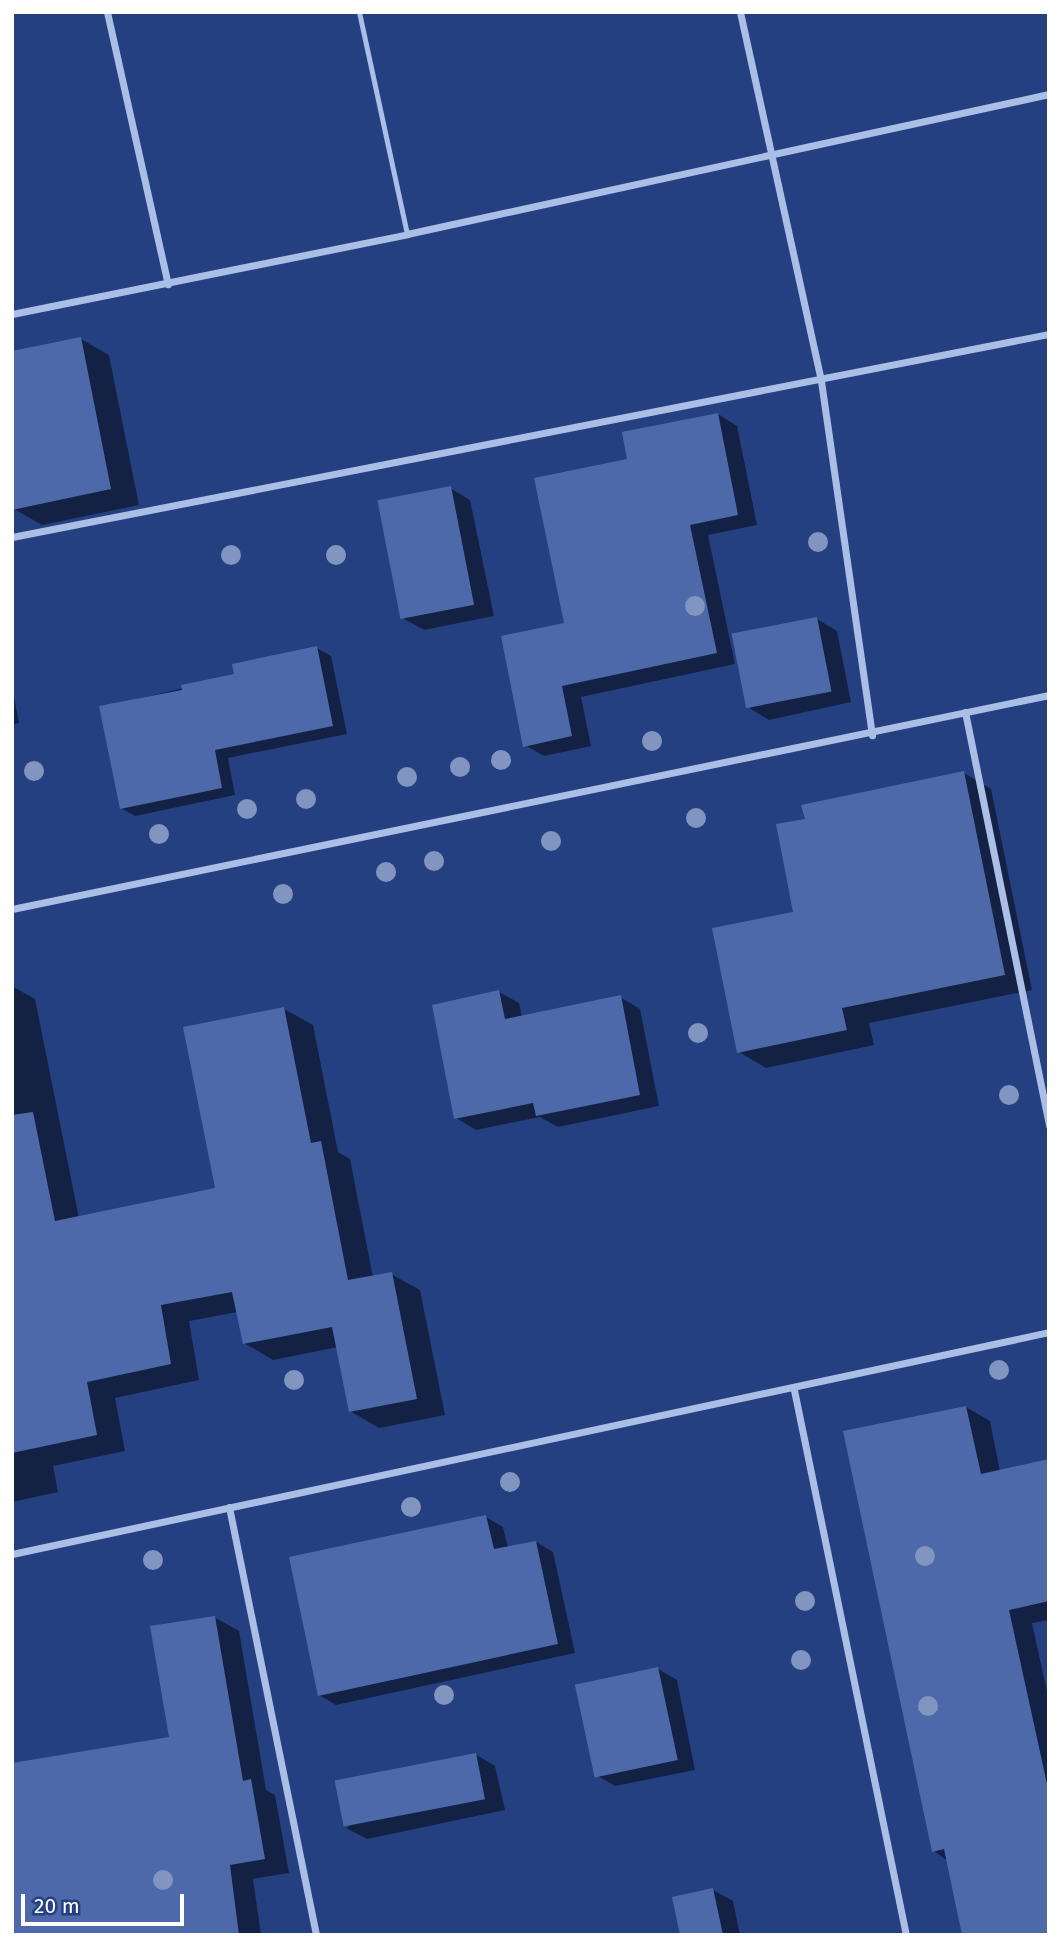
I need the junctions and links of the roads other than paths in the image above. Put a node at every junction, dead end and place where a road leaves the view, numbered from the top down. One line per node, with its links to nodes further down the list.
1 (107, 12): 7 (street)
2 (359, 12): 6 (lane)
3 (740, 12): 5 (street)
4 (1049, 94): 5 (street)
5 (771, 156): 6 (street); 10 (street)
6 (407, 234): 7 (street)
7 (168, 284): 8 (street)
8 (12, 314)
9 (1049, 334): 10 (street)
10 (821, 381): 11 (street); 14 (street)
11 (12, 537)
12 (1049, 695): 13 (street)
13 (965, 712): 14 (street); 16 (street)
14 (872, 734): 15 (street)
15 (12, 909)
16 (1049, 1126)
17 (1049, 1332): 18 (street)
18 (794, 1390): 19 (street); 22 (street)
19 (229, 1507): 20 (street); 21 (street)
20 (12, 1554)
21 (316, 1935)
22 (906, 1935)

